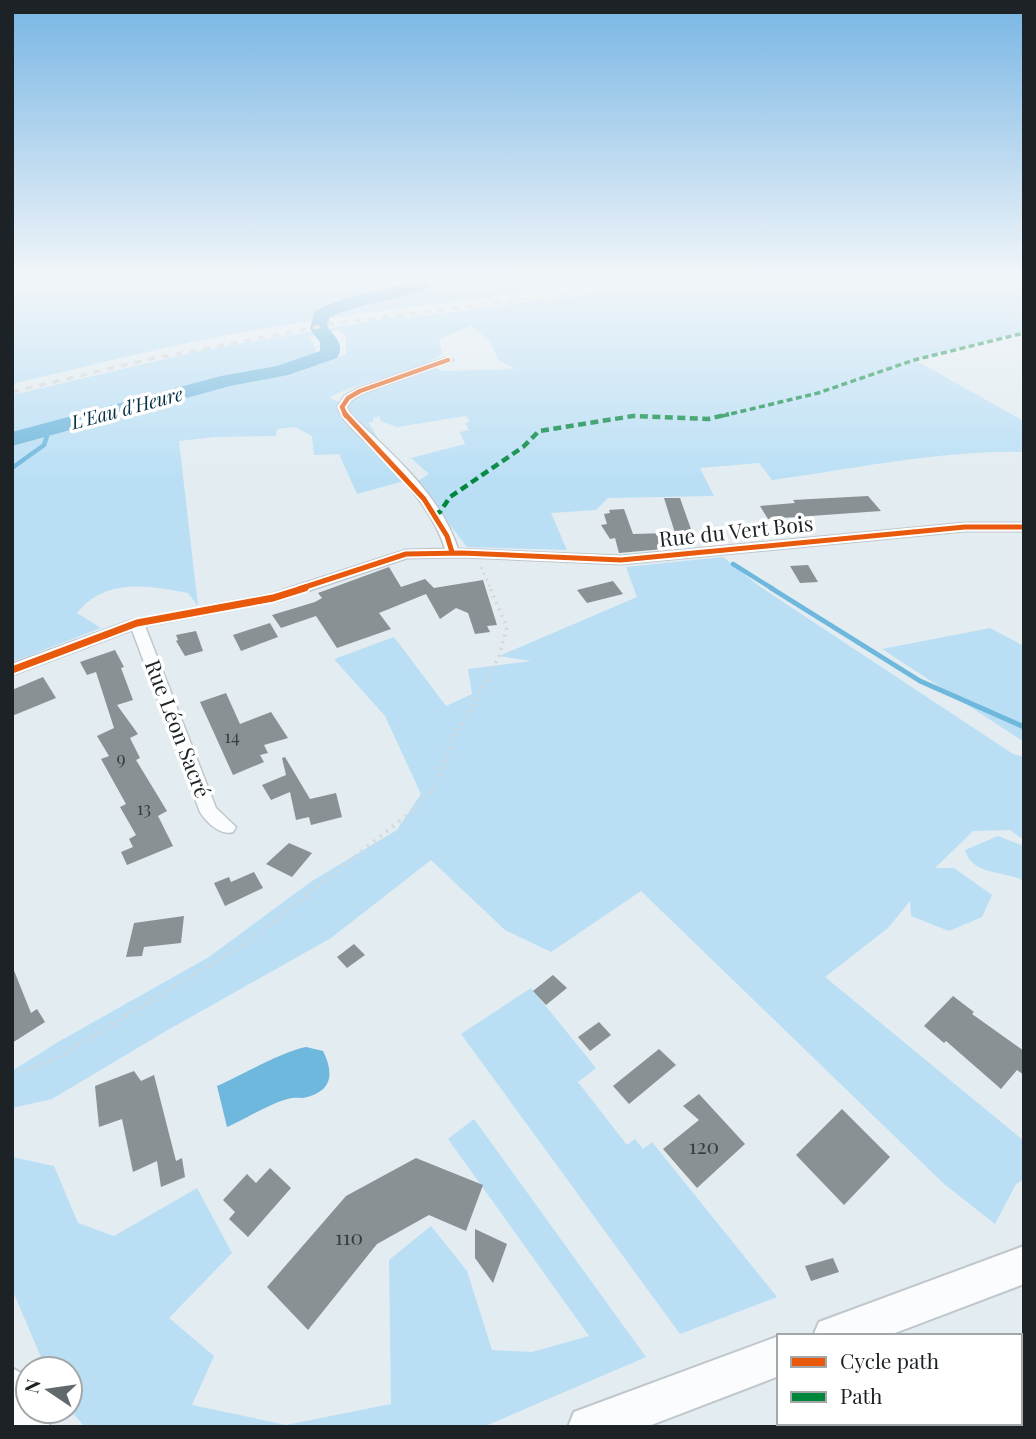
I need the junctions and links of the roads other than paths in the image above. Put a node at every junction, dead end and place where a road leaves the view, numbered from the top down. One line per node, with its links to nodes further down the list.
1 (448, 360): 3 (street)
2 (1024, 527): 3 (street, Rue du Vert Bois)
3 (452, 552): 4 (street, Rue du Vert Bois)
4 (137, 623): 5 (street, Rue du Vert Bois); 6 (street, Rue Léon Sacré)
5 (12, 670)
6 (227, 827)
7 (1024, 1265): 8 (main road)
8 (838, 1334)
9 (777, 1357): 12 (main road)
10 (12, 1389): 11 (main road)
11 (29, 1427)
12 (589, 1427)

